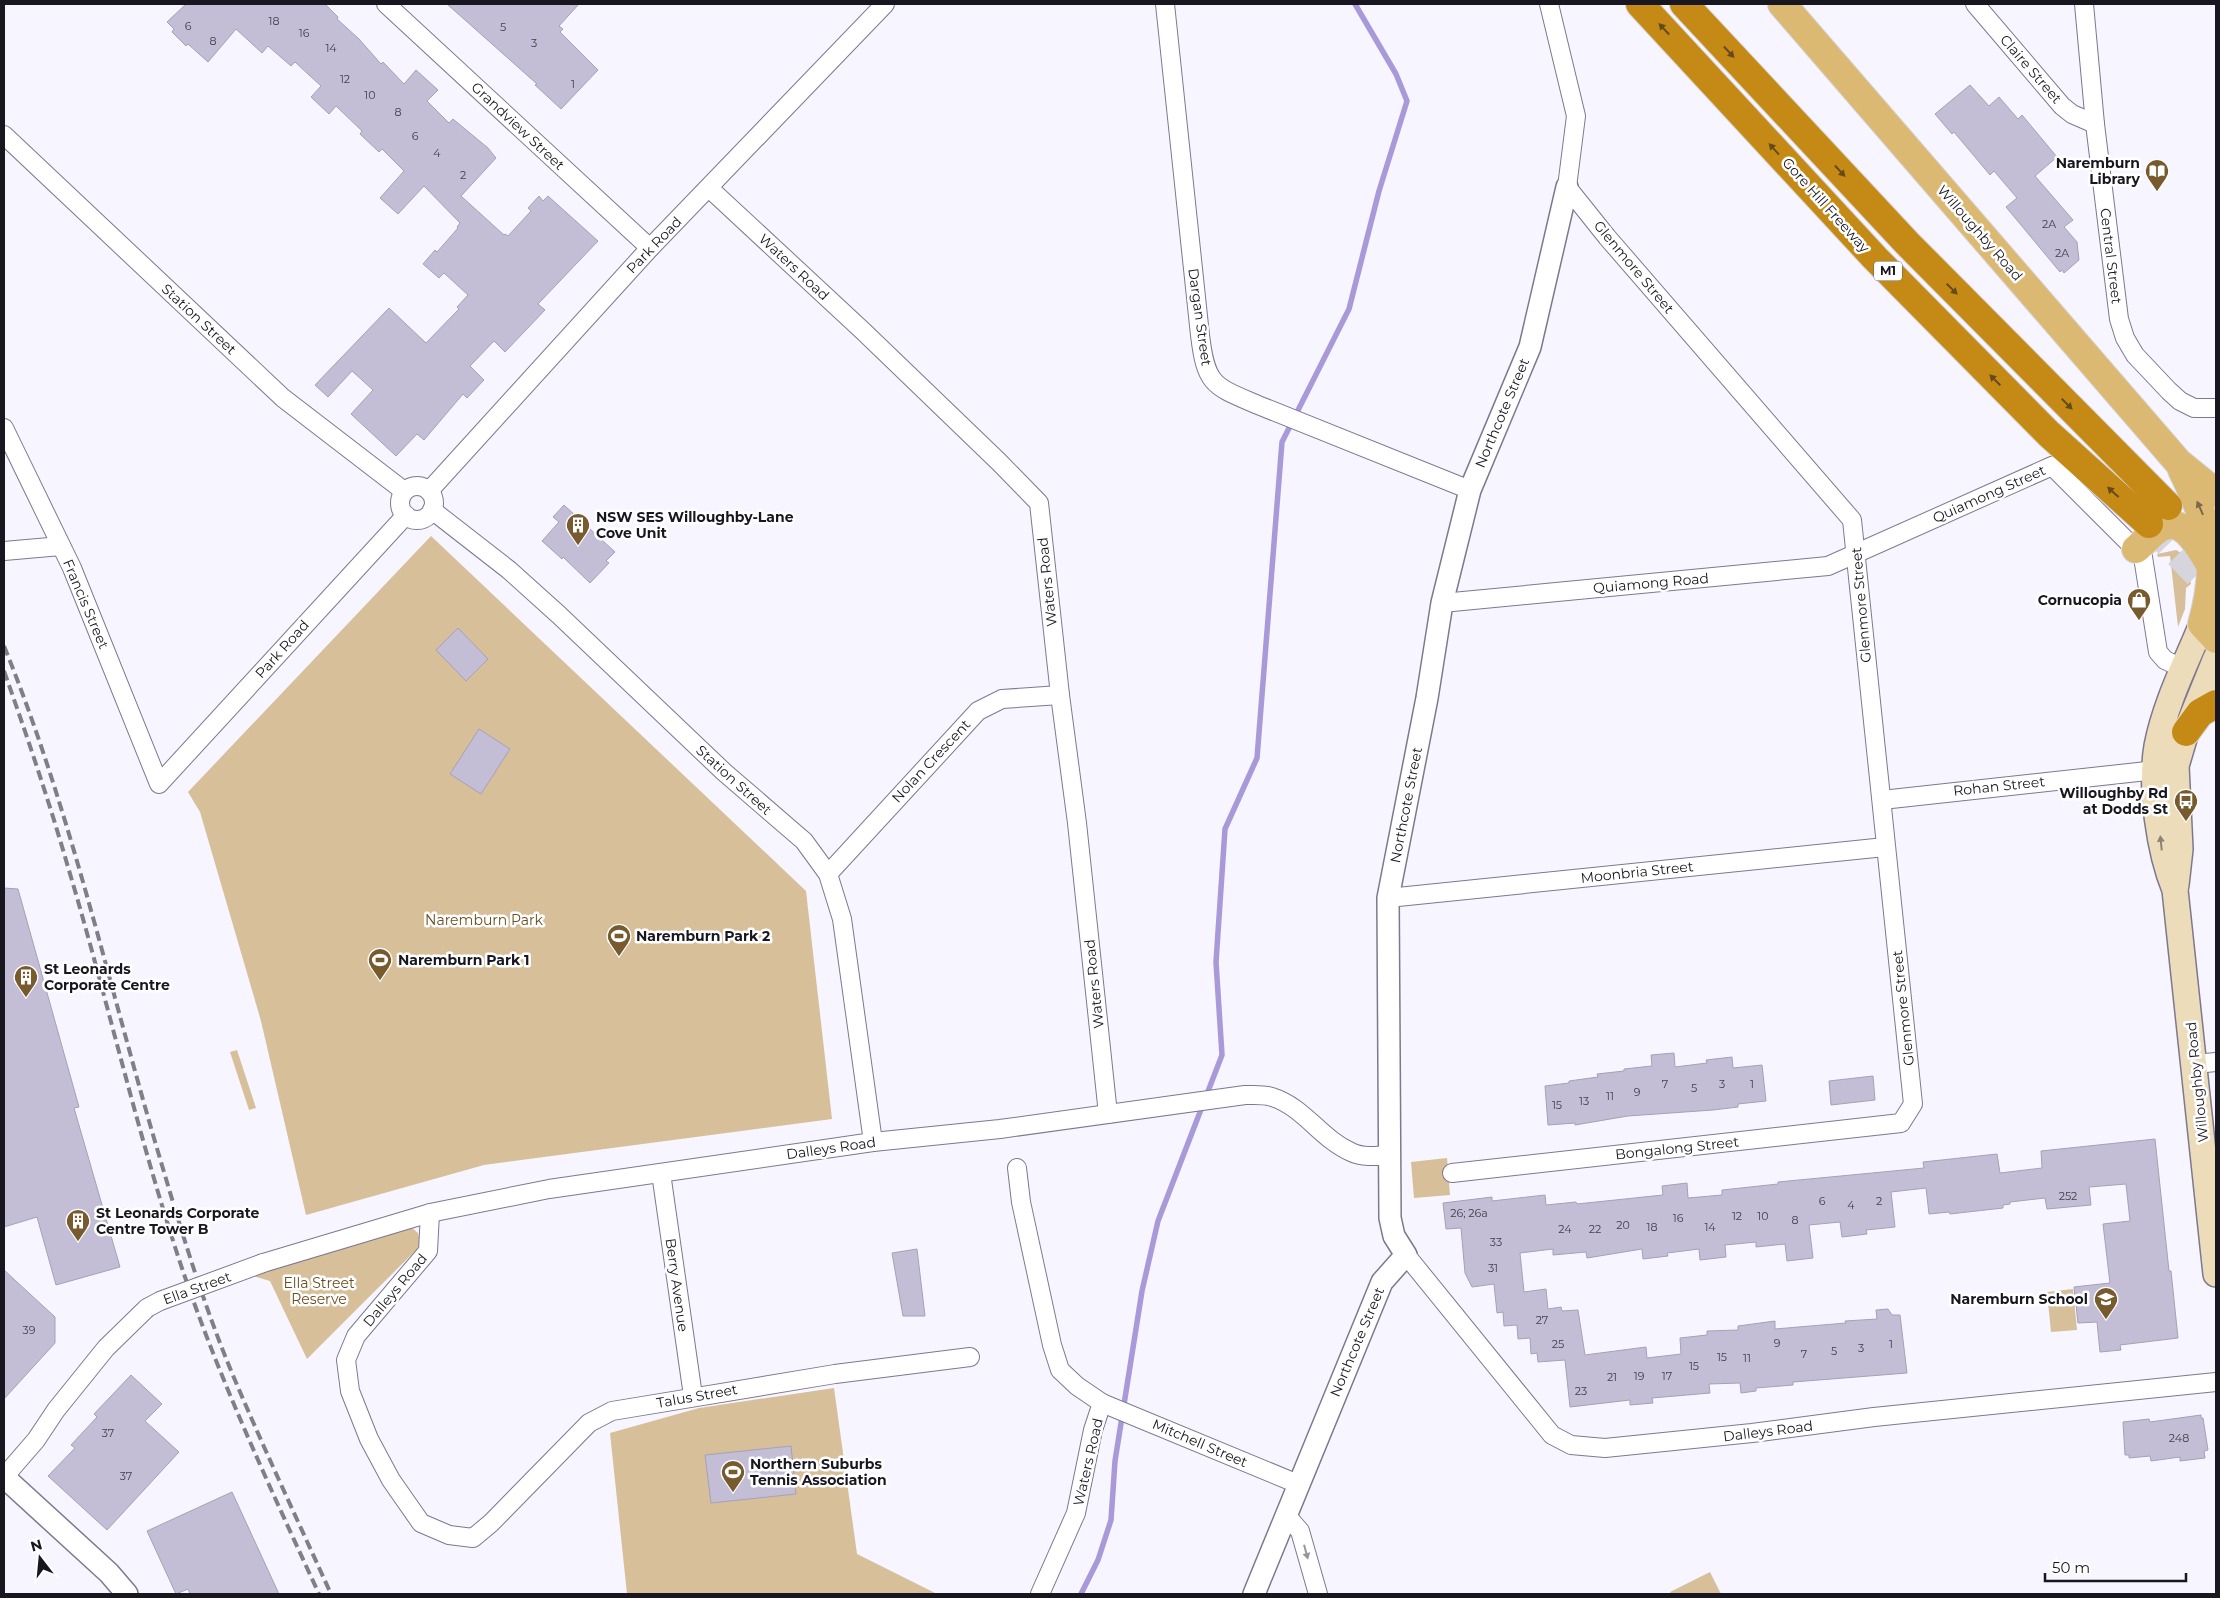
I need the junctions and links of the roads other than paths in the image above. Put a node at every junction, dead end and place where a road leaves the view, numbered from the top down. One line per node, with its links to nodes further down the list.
1 (386, 4): 14 (street, Grandview Street)
2 (885, 4): 13 (street, Park Road)
3 (1165, 4): 18 (street, Dargan Street)
4 (1549, 4): 12 (street, Northcote Street)
5 (1640, 4): 6 (highway, Gore Hill Freeway / M1, one-way to 5)
6 (1684, 4)
7 (1782, 4): 17 (main road, Willoughby Road)
8 (1975, 4): 10 (street, Claire Street)
9 (2084, 4): 10 (street, Central Street)
10 (2094, 124): 15 (street, Central Street)
11 (4, 135): 19 (street, Station Street)
12 (1567, 187): 18 (street, Northcote Street); 27 (street, Glenmore Street)
13 (709, 188): 14 (street, Park Road); 33 (street, Waters Road)
14 (650, 248): 20 (street, Park Road)
15 (2211, 408)
16 (4, 428): 24 (street, Francis Street)
17 (2178, 462): 21 (main road, Willoughby Road); 28 (main road, Willoughby Road, one-way to 17)
18 (1470, 490): 29 (street, Northcote Street)
19 (404, 491): 20 (street); 23 (street)
20 (429, 491): 22 (street)
21 (2216, 493)
22 (432, 510): 23 (street); 40 (street, Station Street)
23 (406, 516): 37 (street, Park Road)
24 (61, 546): 26 (street); 37 (street, Francis Street)
25 (2136, 549): 27 (street, Quiamong Street); 28 (main road); 32 (street, Quiamong Street)
26 (4, 551)
27 (1857, 553): 29 (street, Quiamong Road); 38 (street, Glenmore Street)
28 (2213, 568): 30 (main road, Willoughby Road)
29 (1442, 602): 41 (street, Northcote Street)
30 (2209, 632): 32 (main road, Willoughby Road)
31 (2216, 658): 35 (main road, Willoughby Road)
32 (2184, 669): 36 (main road, Willoughby Road)
33 (1060, 695): 40 (street, Nolan Crescent); 43 (street, Waters Road)
34 (2216, 704): 35 (highway)
35 (2186, 732): 36 (main road, Willoughby Road)
36 (2166, 769): 38 (street, Rohan Street); 42 (main road, Willoughby Road)
37 (159, 784)
38 (1882, 800): 39 (street, Glenmore Street)
39 (1885, 847): 41 (street, Moonbria Street); 44 (street, Glenmore Street)
40 (828, 874): 45 (street, Station Street)
41 (1388, 898): 46 (street, Northcote Street)
42 (2206, 1063): 52 (main road, Willoughby Road)
43 (1108, 1114): 45 (street, Dalleys Road); 46 (street, Dalleys Road)
44 (1902, 1123): 48 (street, Bongalong Street)
45 (873, 1142): 49 (street, Dalleys Road)
46 (1390, 1156): 51 (street, Northcote Street)
47 (1017, 1168): 56 (street, Waters Road)
48 (1452, 1172)
49 (661, 1173): 50 (street, Dalleys Road); 55 (street, Berry Avenue)
50 (430, 1214): 57 (street, Ella Street, bridge); 60 (street, Dalleys Road)
51 (1406, 1255): 54 (street, Dalleys Road); 58 (street, Northcote Street)
52 (2216, 1274)
53 (970, 1358): 55 (street, Talus Street)
54 (2216, 1382)
55 (693, 1396): 60 (street, Talus Street)
56 (1102, 1403): 58 (street, Mitchell Street); 62 (street, Waters Road)
57 (4, 1477): 61 (street)
58 (1298, 1484): 59 (street, Northcote Street)
59 (1286, 1515): 63 (street, Northcote Street); 64 (street, one-way to 64)
60 (473, 1538)
61 (127, 1594)
62 (1040, 1594)
63 (1254, 1594)
64 (1318, 1594)

